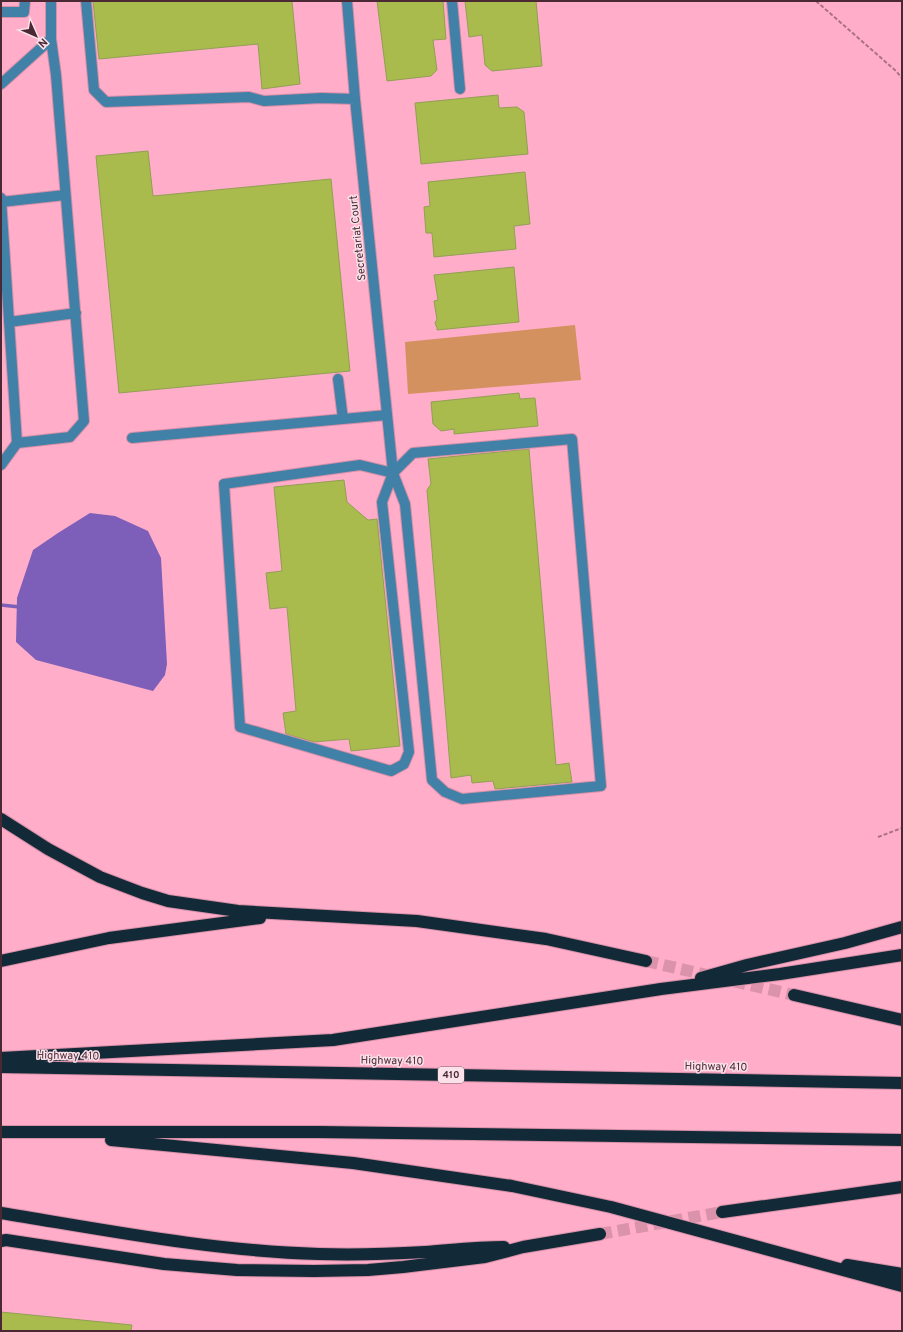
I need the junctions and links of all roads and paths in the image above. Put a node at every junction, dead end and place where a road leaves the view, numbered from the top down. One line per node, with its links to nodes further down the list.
1 (25, 1): 7 (street)
2 (51, 1): 8 (street)
3 (86, 1): 12 (street)
4 (347, 1): 12 (street, Secretariat Court)
5 (452, 1): 11 (street)
6 (816, 1): 9 (path)
7 (1, 12)
8 (51, 39): 10 (street); 13 (street)
9 (902, 78)
10 (1, 84)
11 (460, 89)
12 (356, 99): 19 (street, Secretariat Court)
13 (65, 195): 15 (street); 16 (street)
14 (1, 198): 15 (street)
15 (1, 202): 17 (street)
16 (76, 313): 17 (street); 22 (street)
17 (9, 322): 22 (street)
18 (338, 379): 20 (street)
19 (387, 415): 20 (street); 24 (street, Secretariat Court)
20 (343, 419): 21 (street)
21 (132, 438)
22 (17, 443): 23 (street)
23 (1, 465)
24 (393, 473): 24 (street); 24 (street)
25 (1, 819): 28 (highway)
26 (902, 828): 27 (path)
27 (878, 837)
28 (285, 914): 31 (highway); 32 (highway)
29 (902, 927): 33 (highway)
30 (902, 955): 33 (highway)
31 (1, 961)
32 (646, 961)
33 (661, 988): 36 (highway)
34 (794, 995): 35 (highway)
35 (902, 1020)
36 (1, 1058)
37 (1, 1067): 38 (highway, Highway 410 / 410)
38 (902, 1083)
39 (1, 1132): 40 (highway)
40 (44, 1133): 41 (highway); 48 (highway)
41 (902, 1140)
42 (902, 1188): 43 (highway)
43 (722, 1212)
44 (1, 1213): 47 (highway)
45 (600, 1234): 47 (highway)
46 (1, 1241): 47 (highway)
47 (523, 1247)
48 (822, 1264): 49 (highway); 50 (highway)
49 (902, 1274)
50 (902, 1286)

